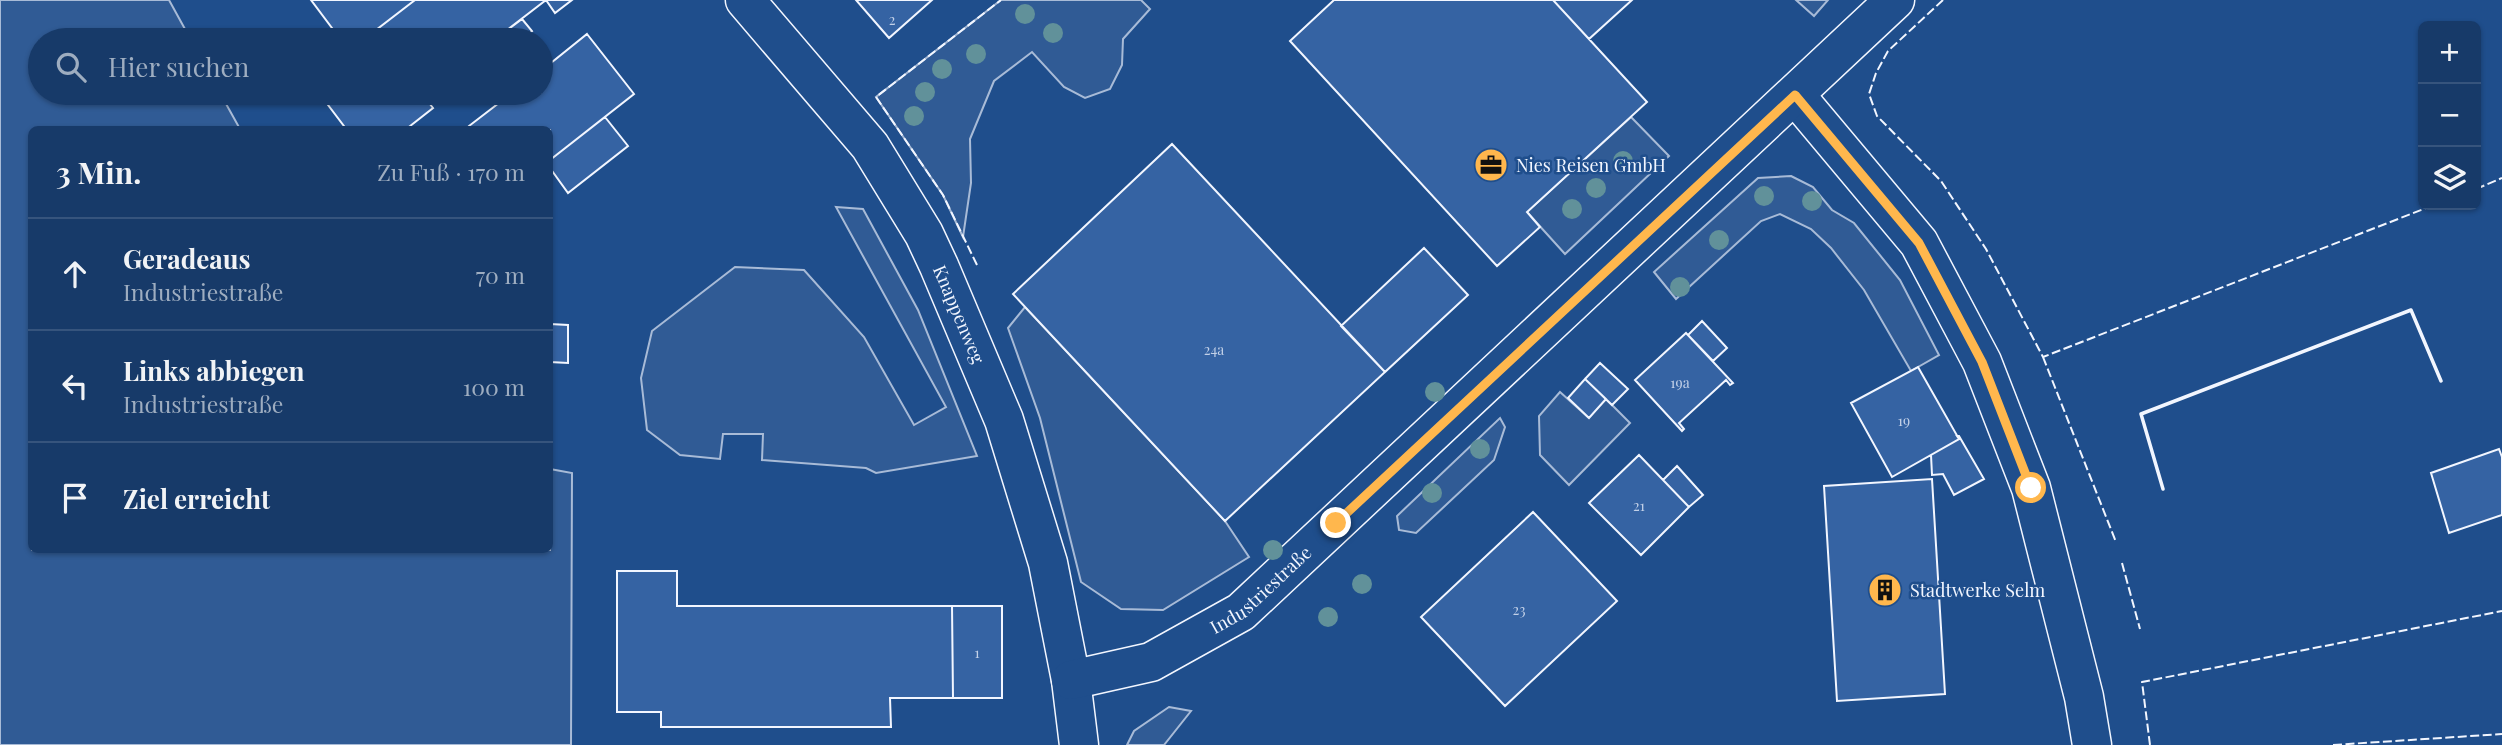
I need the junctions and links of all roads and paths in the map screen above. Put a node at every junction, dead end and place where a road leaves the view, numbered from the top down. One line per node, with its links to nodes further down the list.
1 (745, 0): 4 (street, Knappenweg)
2 (1895, 0): 3 (street, Industriestraße)
3 (1795, 95): 4 (street, Industriestraße); 6 (street)
4 (1072, 680): 5 (street)
5 (1079, 745)
6 (2092, 745)

